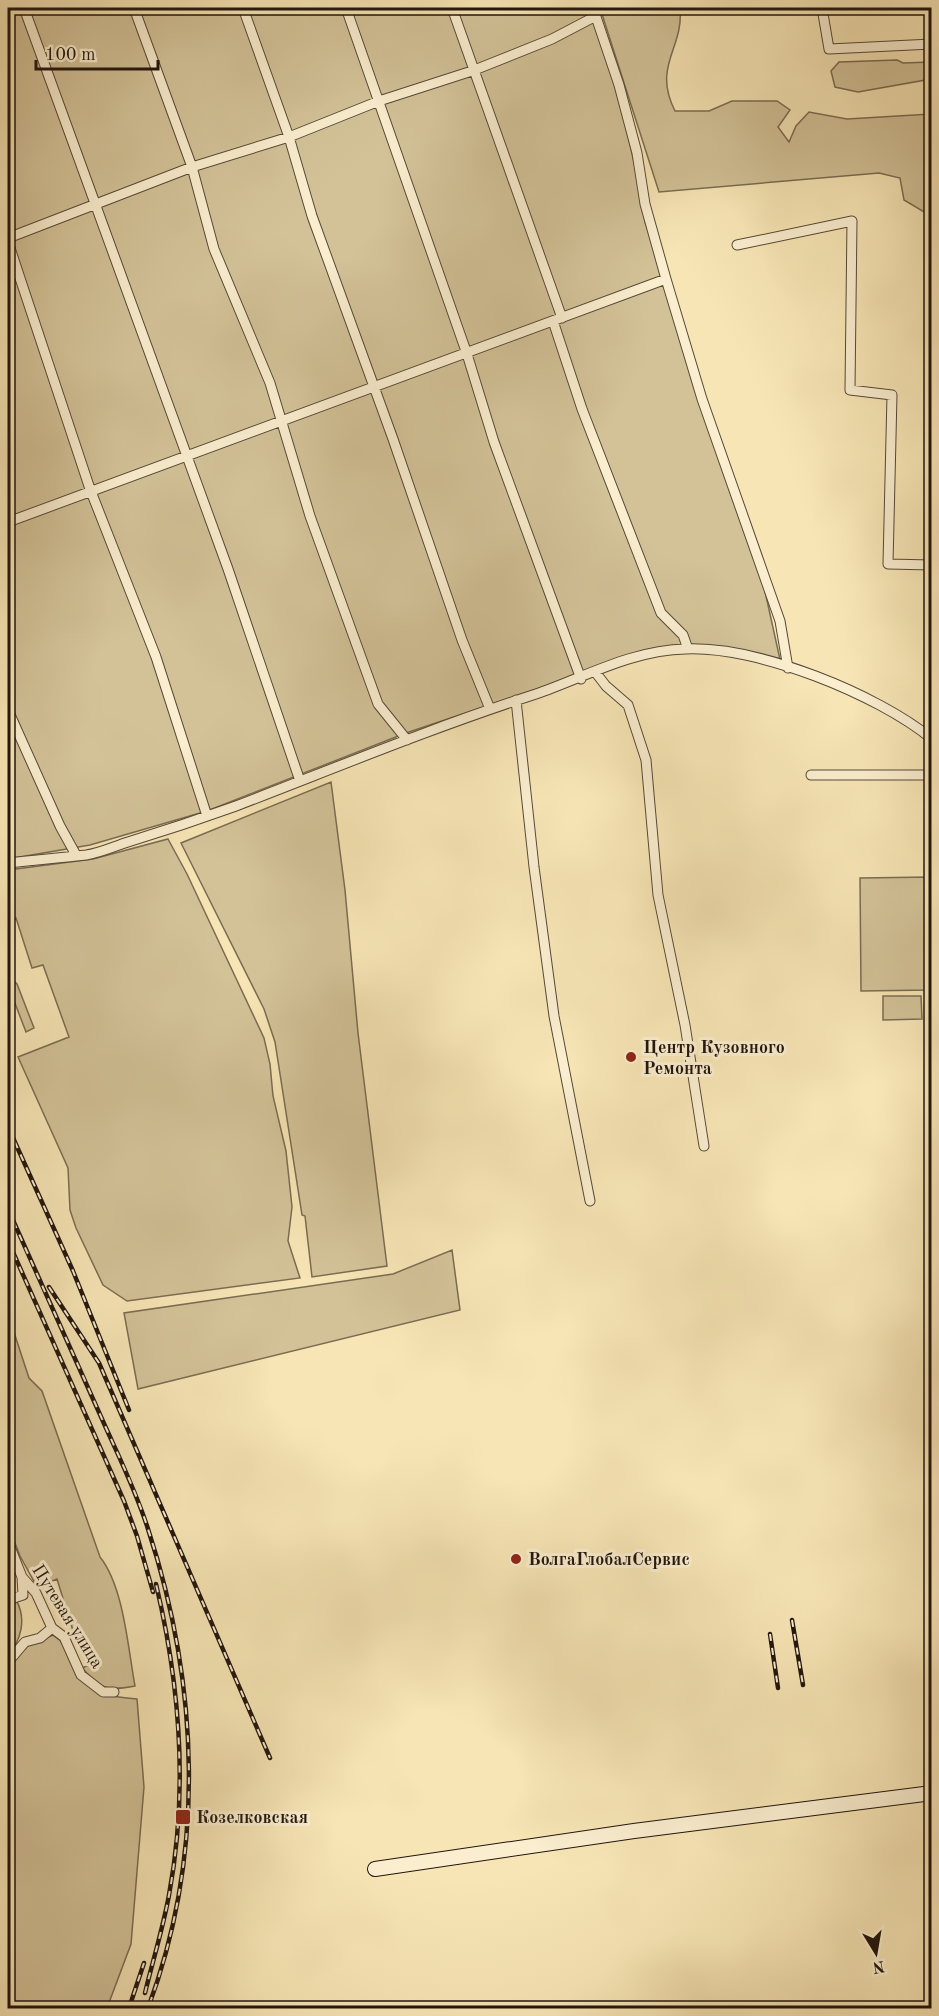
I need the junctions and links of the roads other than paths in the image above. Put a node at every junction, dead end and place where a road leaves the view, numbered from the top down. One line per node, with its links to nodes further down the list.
1 (24, 8): 13 (street)
2 (134, 8): 12 (street)
3 (243, 8): 11 (street)
4 (346, 8): 10 (street)
5 (452, 8): 9 (street)
6 (822, 8): 8 (street)
7 (595, 12): 9 (street); 16 (street)
8 (932, 44)
9 (472, 71): 10 (street); 17 (street)
10 (379, 101): 11 (street); 18 (street)
11 (289, 137): 12 (street); 19 (street)
12 (192, 167): 13 (street); 20 (street)
13 (97, 206): 14 (street); 21 (street)
14 (8, 240): 22 (street)
15 (737, 245): 24 (street)
16 (666, 279): 17 (street); 26 (street)
17 (558, 320): 18 (street); 25 (street)
18 (467, 354): 19 (street); 28 (street)
19 (375, 388): 20 (street); 30 (street)
20 (281, 421): 21 (street); 33 (street)
21 (186, 457): 22 (street); 36 (street)
22 (90, 489): 23 (street); 37 (street)
23 (8, 522)
24 (932, 565)
25 (688, 649): 26 (street); 27 (street)
26 (788, 668): 32 (street)
27 (596, 672): 28 (street); 40 (street)
28 (581, 679): 29 (street)
29 (516, 700): 30 (street); 41 (street)
30 (490, 709): 33 (street)
31 (8, 710): 38 (street)
32 (932, 739)
33 (407, 740): 36 (street)
34 (811, 775): 35 (street)
35 (932, 775)
36 (300, 781): 37 (street)
37 (207, 816): 38 (street)
38 (76, 855): 39 (street)
39 (8, 863)
40 (704, 1146)
41 (590, 1201)
42 (8, 1542): 43 (street, Путевая улица)
43 (22, 1577): 44 (street); 45 (street, Путевая улица)
44 (8, 1600)
45 (52, 1628): 46 (street); 47 (street, Путевая улица)
46 (8, 1662)
47 (114, 1692)
48 (932, 1793): 49 (street)
49 (375, 1869)

